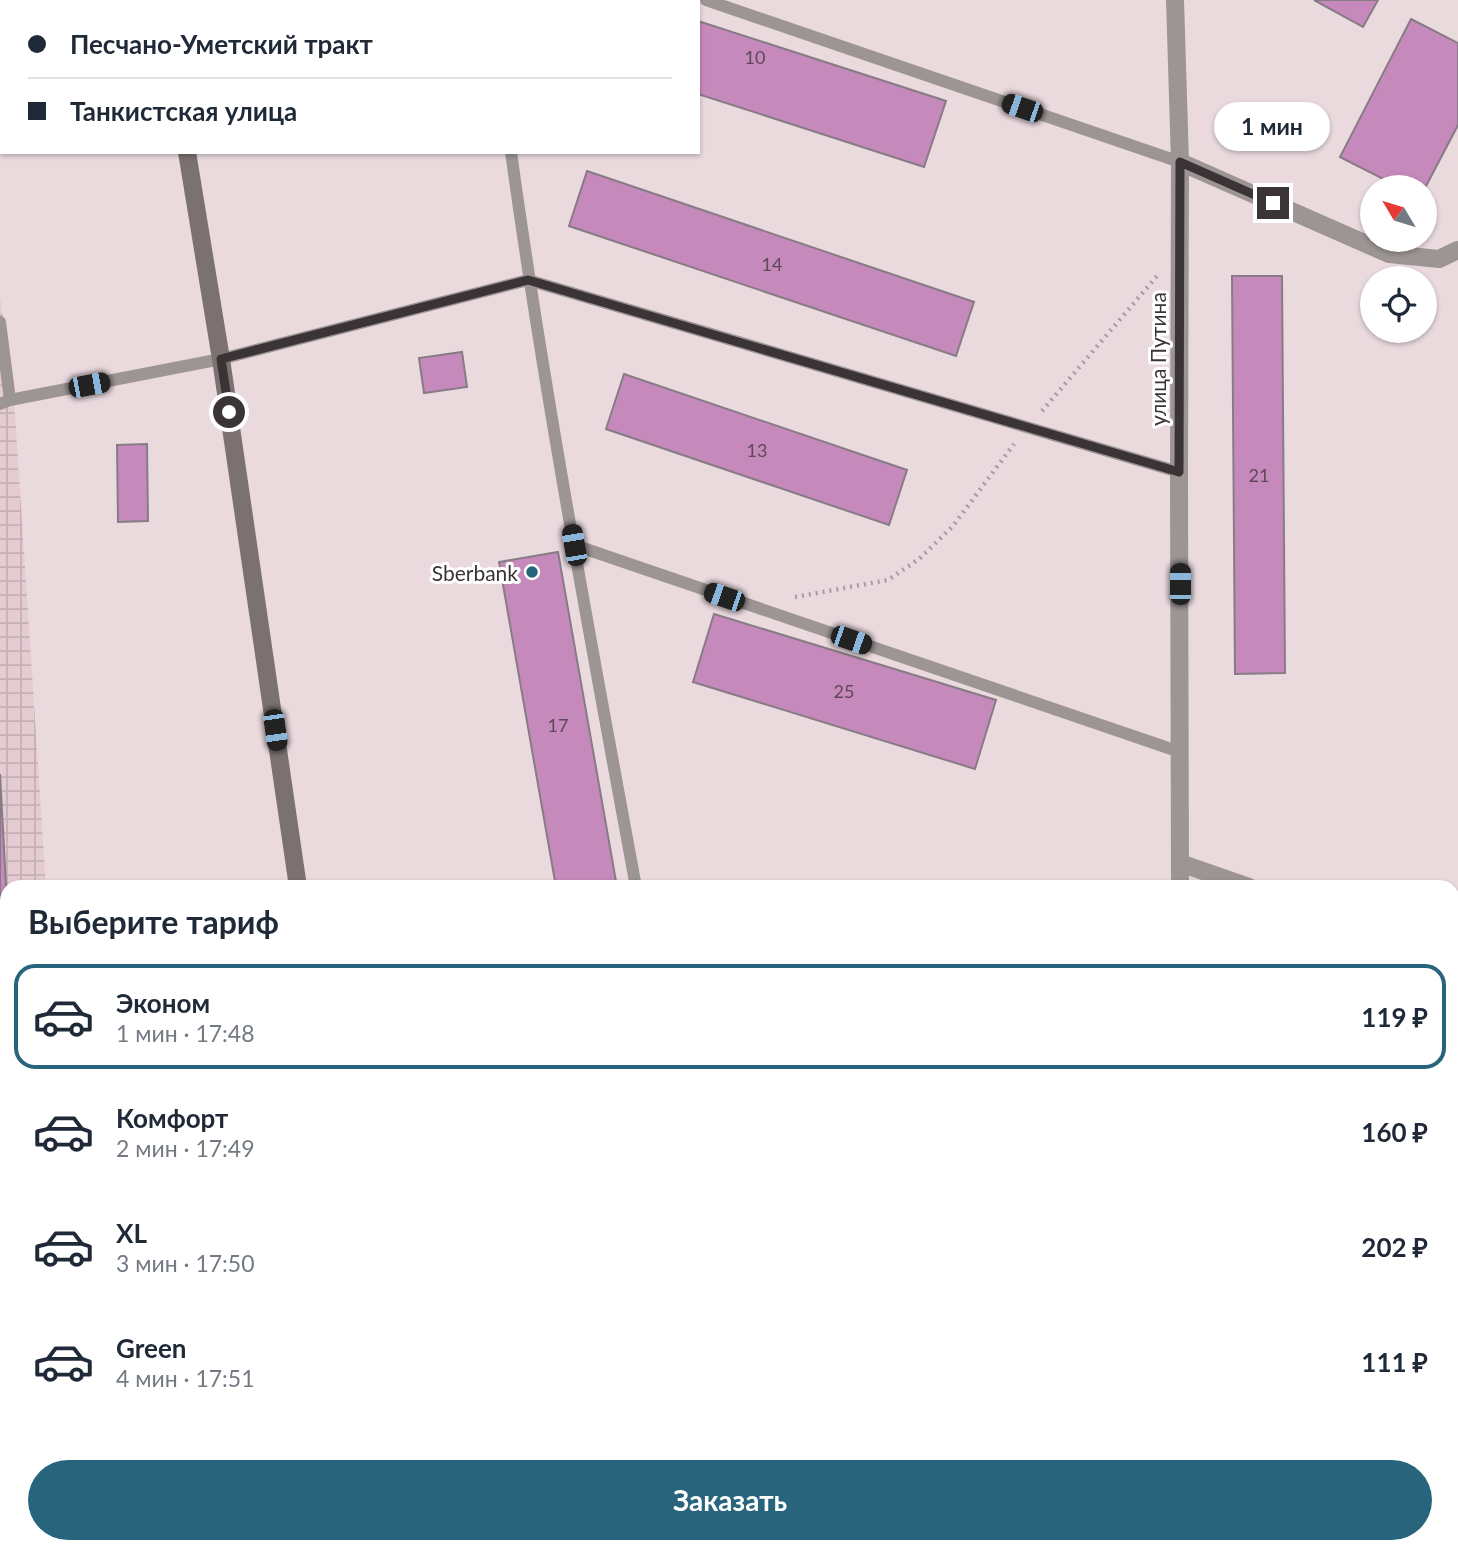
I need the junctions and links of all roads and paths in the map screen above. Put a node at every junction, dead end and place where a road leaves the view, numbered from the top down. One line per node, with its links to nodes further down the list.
1 (706, 0): 5 (lane)
2 (1175, 0): 5 (street, улица Путина)
3 (187, 154): 10 (main road)
4 (511, 154): 8 (lane)
5 (1180, 162): 6 (street, улица Путина); 7 (street)
6 (1180, 249): 12 (path); 13 (street, улица Путина)
7 (1458, 250)
8 (528, 280): 10 (lane); 12 (lane); 14 (lane)
9 (0, 322): 11 (lane)
10 (221, 359): 11 (lane); 18 (main road)
11 (5, 402)
12 (1028, 428): 13 (lane); 15 (path)
13 (1179, 472): 16 (street, улица Путина)
14 (574, 545): 16 (lane); 19 (lane)
15 (787, 598)
16 (1180, 752): 17 (street, улица Путина)
17 (1180, 863): 20 (street, улица Путина); 21 (street)
18 (297, 880)
19 (635, 880)
20 (1180, 880)
21 (1229, 880)

